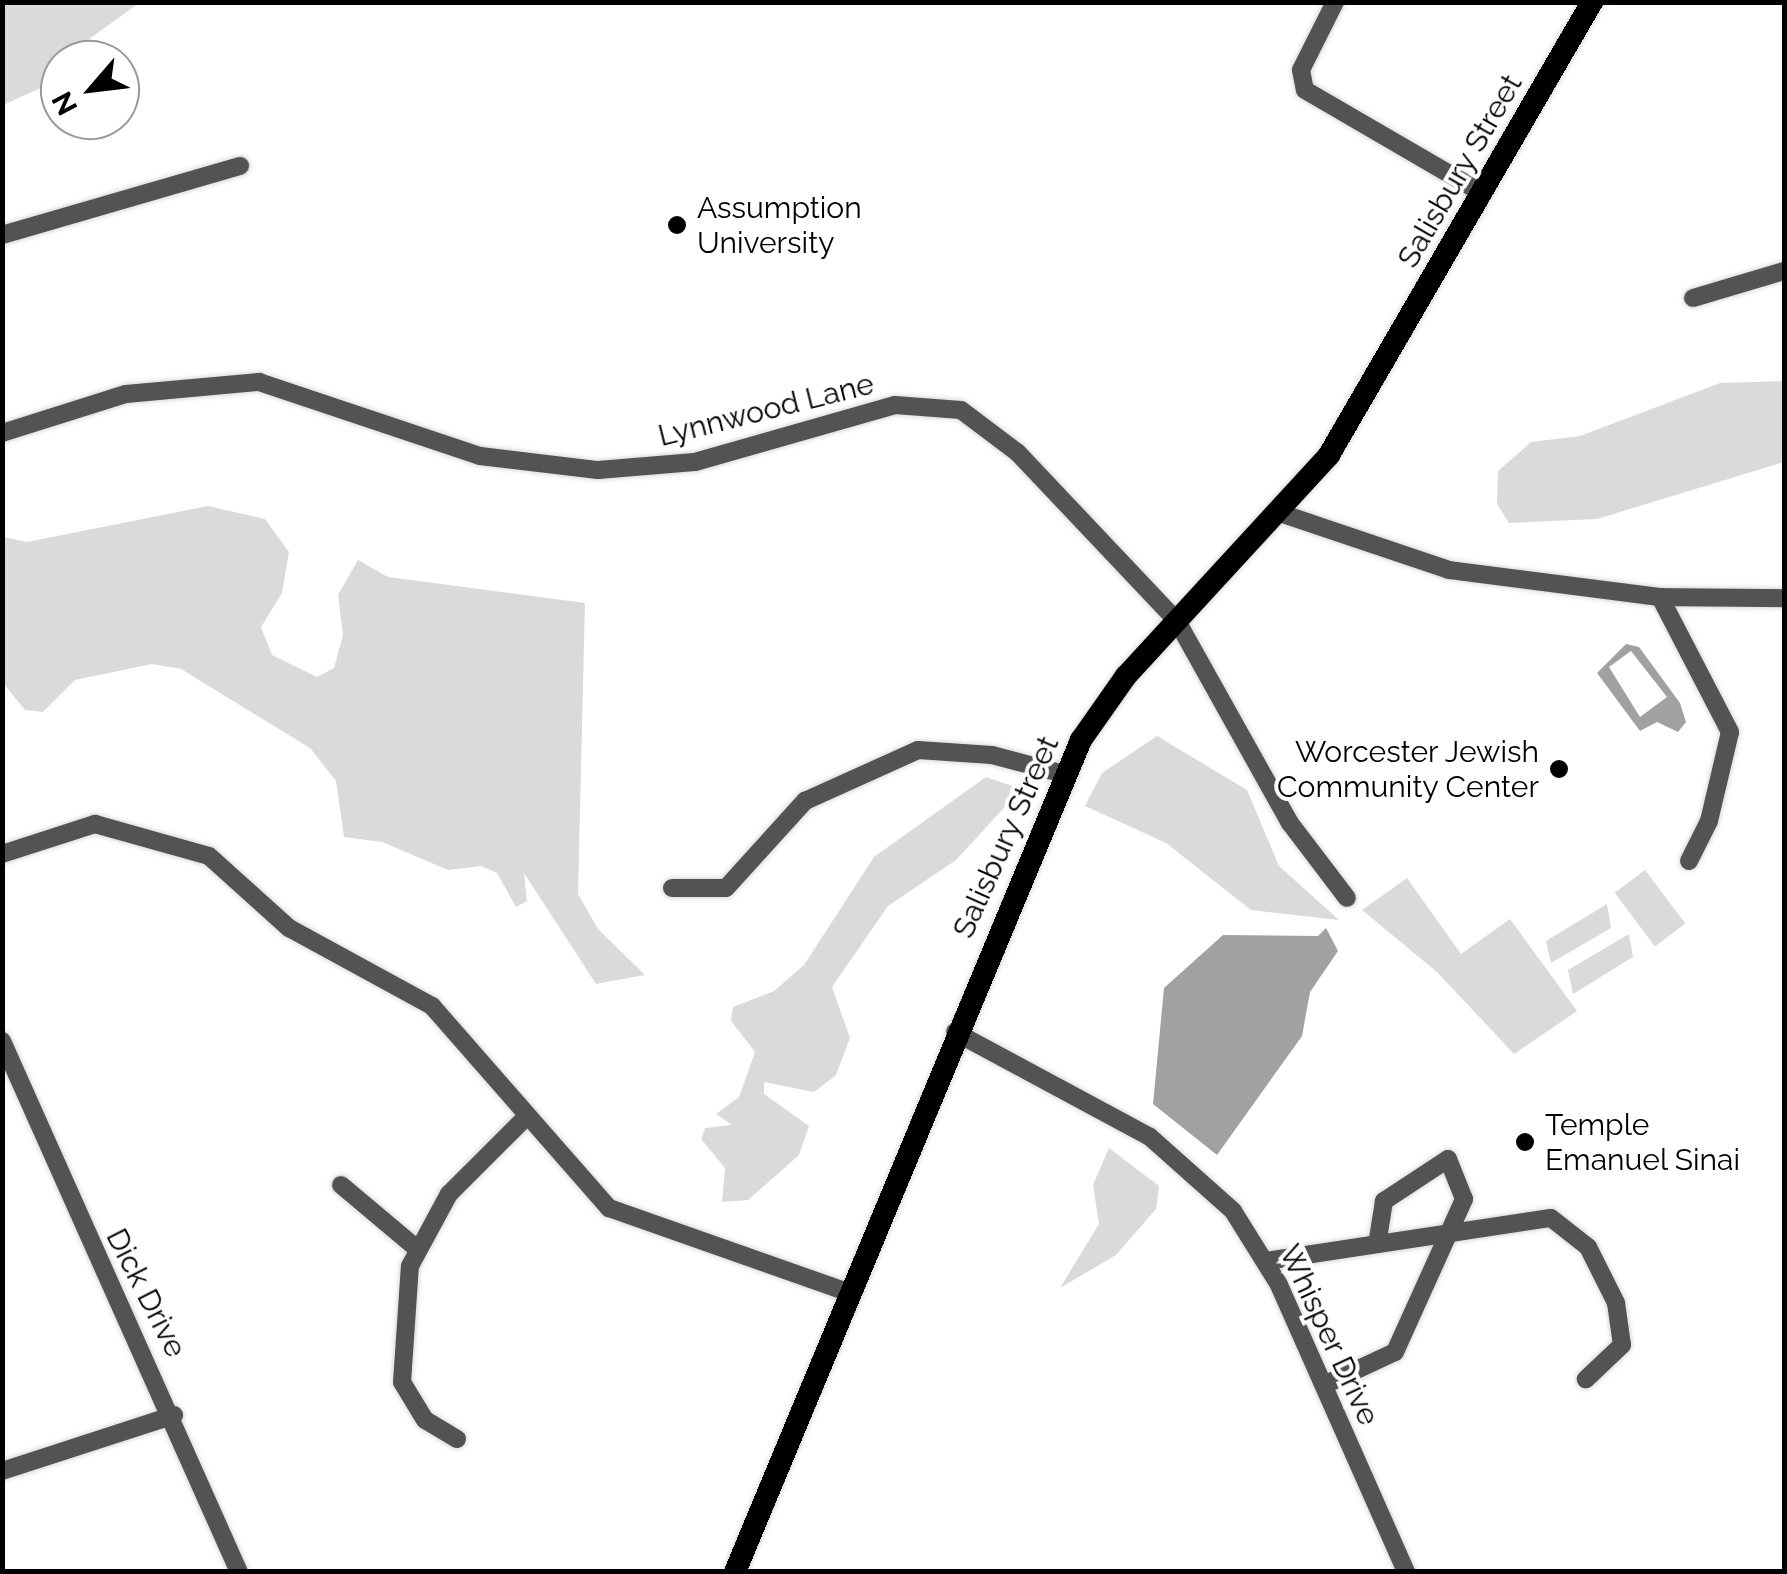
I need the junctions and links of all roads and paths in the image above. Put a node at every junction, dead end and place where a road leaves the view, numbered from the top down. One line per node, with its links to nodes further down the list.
1 (1336, 2): 4 (street)
2 (1592, 2): 4 (main road, Salisbury Street)
3 (240, 166): 5 (street)
4 (1482, 194): 9 (main road, Salisbury Street)
5 (2, 236)
6 (1784, 271): 7 (street)
7 (1693, 298)
8 (2, 433): 12 (street, Lynnwood Lane)
9 (1284, 514): 10 (street); 12 (main road, Salisbury Street)
10 (1660, 597): 11 (street); 15 (street)
11 (1784, 598)
12 (1177, 620): 13 (main road, Salisbury Street); 17 (street, Lynnwood Lane)
13 (1064, 774): 16 (street); 18 (main road, Salisbury Street)
14 (2, 854): 20 (street)
15 (1689, 861)
16 (672, 888)
17 (1347, 898)
18 (955, 1032): 25 (street, Whisper Drive); 26 (main road, Salisbury Street)
19 (2, 1041): 29 (street, Dick Drive)
20 (526, 1117): 24 (street); 26 (street)
21 (341, 1185): 24 (street)
22 (1448, 1228): 23 (street); 23 (street); 27 (street); 28 (street)
23 (1378, 1239): 25 (street)
24 (415, 1247): 30 (street)
25 (1266, 1261): 28 (street, Whisper Drive)
26 (847, 1292): 33 (main road, Salisbury Street)
27 (1586, 1379)
28 (1324, 1384): 34 (street, Whisper Drive)
29 (174, 1415): 31 (street); 32 (street, Dick Drive)
30 (457, 1439)
31 (2, 1472)
32 (239, 1572)
33 (735, 1572)
34 (1406, 1572)

